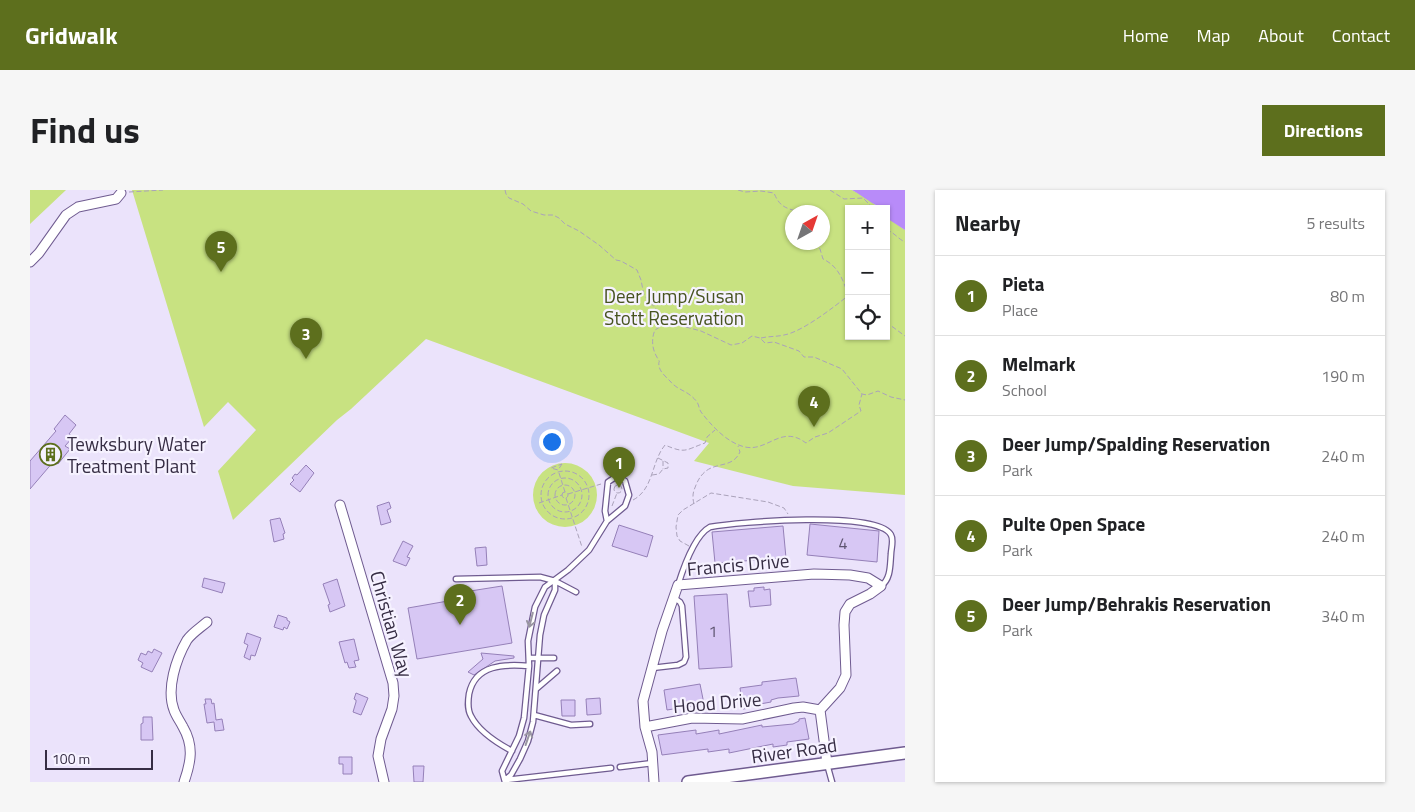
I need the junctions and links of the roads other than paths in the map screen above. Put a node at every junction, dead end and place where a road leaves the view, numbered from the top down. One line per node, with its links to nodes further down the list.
1 (121, 193): 2 (street)
2 (30, 262)
3 (340, 506): 31 (street, Christian Way)
4 (607, 521): 4 (lane); 6 (lane)
5 (456, 579): 6 (lane)
6 (555, 581): 9 (lane); 12 (lane, one-way to 12); 14 (lane)
7 (678, 585): 8 (street, Francis Drive); 8 (lane); 10 (street, Francis Drive)
8 (882, 586): 19 (street)
9 (576, 592)
10 (673, 597): 16 (street, Francis Drive); 16 (lane)
11 (207, 622): 30 (street)
12 (529, 658): 14 (lane); 15 (lane)
13 (554, 658): 14 (lane)
14 (538, 659): 18 (lane)
15 (529, 666): 23 (lane); 23 (lane)
16 (651, 668): 22 (street, Francis Drive)
17 (557, 671): 18 (lane)
18 (536, 689): 20 (lane)
19 (820, 710): 22 (street, Hood Drive); 26 (street)
20 (534, 715): 21 (lane); 29 (lane, one-way to 20)
21 (590, 724)
22 (645, 727): 25 (street, Francis Drive)
23 (512, 751): 29 (lane)
24 (905, 753): 26 (main road, River Road)
25 (653, 763): 27 (lane); 32 (street, Francis Drive)
26 (827, 763): 33 (main road, River Road); 34 (lane)
27 (620, 767)
28 (611, 768): 29 (lane)
29 (505, 781)
30 (184, 782)
31 (384, 782)
32 (654, 782)
33 (688, 782)
34 (832, 782)

